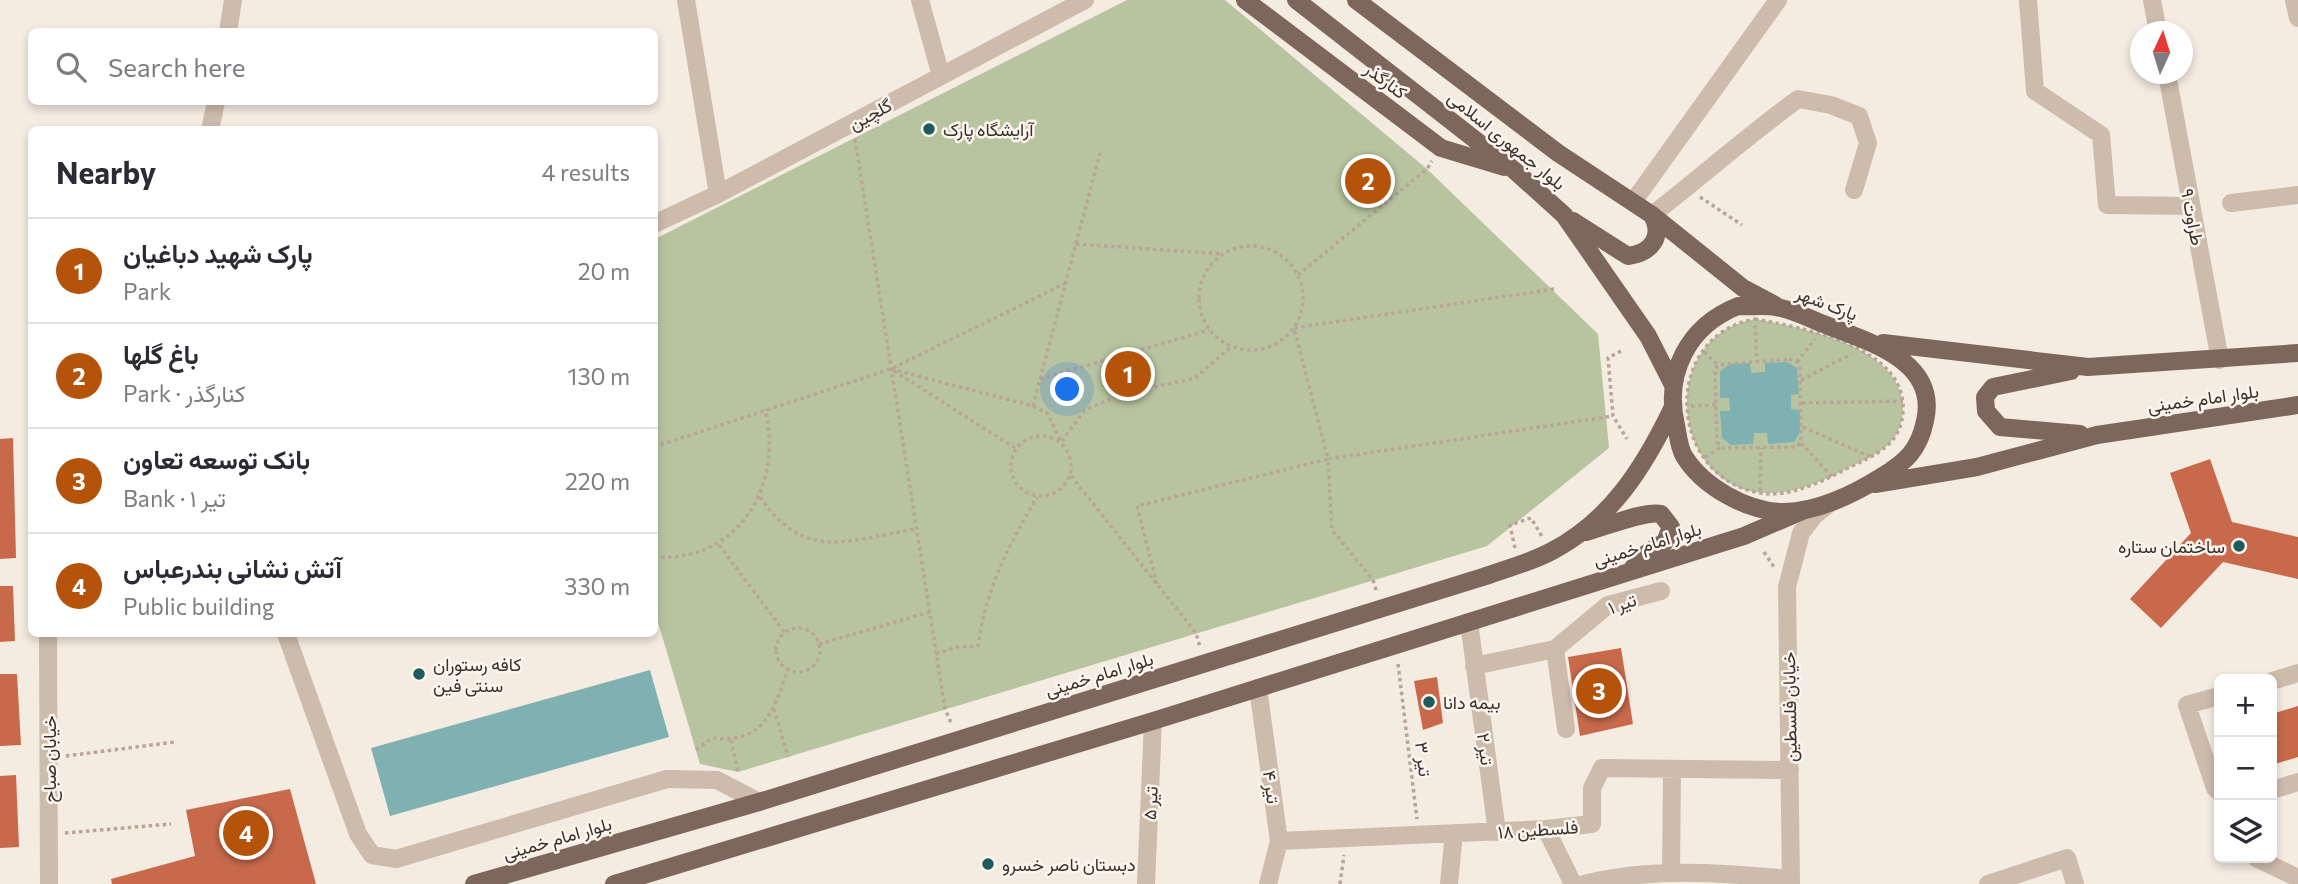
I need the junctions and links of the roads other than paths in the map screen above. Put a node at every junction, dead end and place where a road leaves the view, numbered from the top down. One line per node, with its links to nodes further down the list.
1 (233, 0): 14 (street)
2 (686, 0): 21 (street)
3 (920, 0): 15 (street)
4 (1085, 0): 15 (street, گلچین)
5 (1245, 0): 19 (main road, کنارگذر)
6 (1296, 0): 19 (main road, بلوار جمهوری اسلامی)
7 (1356, 0): 23 (main road, بلوار جمهوری اسلامی)
8 (1778, 0): 23 (street)
9 (2028, 0): 25 (street)
10 (2152, 0): 13 (street)
11 (2294, 0): 12 (street)
12 (2298, 18)
13 (2156, 21)
14 (229, 28)
15 (941, 76): 21 (street, گلچین)
16 (2169, 84): 25 (street, طراوت ۹)
17 (215, 105): 18 (street)
18 (211, 126)
19 (1514, 170): 26 (main road, بلوار جمهوری اسلامی)
20 (1854, 190): 27 (street)
21 (718, 194): 28 (street, گلچین)
22 (2298, 195): 24 (street)
23 (1633, 202): 27 (main road, بلوار جمهوری اسلامی)
24 (2231, 203)
25 (2192, 206): 32 (street, طراوت ۹)
26 (1564, 215): 27 (main road); 34 (main road, بلوار جمهوری اسلامی)
27 (1653, 215): 29 (main road, بلوار جمهوری اسلامی)
28 (658, 222)
29 (1778, 307): 30 (main road, پارک شهر); 34 (main road, پارک شهر)
30 (1862, 345): 33 (main road, بلوار امام خمینی); 38 (main road, پارک شهر)
31 (2298, 353): 32 (main road, بلوار امام خمینی)
32 (2220, 360): 33 (main road, بلوار امام خمینی)
33 (2088, 367): 37 (main road)
34 (1673, 385): 36 (main road, پارک شهر)
35 (2298, 405): 37 (main road, بلوار امام خمینی)
36 (1679, 408): 40 (main road, پارک شهر); 41 (main road, بلوار امام خمینی)
37 (2097, 435): 38 (main road, بلوار امام خمینی)
38 (1869, 485): 39 (main road, پارک شهر)
39 (1837, 498): 40 (main road, پارک شهر); 56 (street, خیابان فلسطین)
40 (1807, 509): 42 (main road, بلوار امام خمینی)
41 (1581, 534): 42 (main road); 60 (main road, بلوار امام خمینی)
42 (1629, 571): 44 (main road, بلوار امام خمینی)
43 (1661, 591): 47 (street, تیر ۱)
44 (1469, 622): 48 (street, تیر ۲); 51 (main road, بلوار امام خمینی)
45 (48, 637): 70 (street, خیابان صباح)
46 (287, 637): 60 (street)
47 (1555, 649): 48 (street, تیر ۱); 54 (street)
48 (1474, 666): 62 (street, تیر ۲)
49 (2298, 673): 50 (street)
50 (2277, 679)
51 (1258, 688): 53 (main road, بلوار امام خمینی); 64 (street, تیر ۴)
52 (2214, 697): 58 (street)
53 (1153, 721): 72 (main road, بلوار امام خمینی); 73 (street, تیر ۵)
54 (1566, 729)
55 (1672, 769): 56 (street, فلسطین ۱۸); 61 (street, فلسطین ۱۸); 66 (street)
56 (1790, 770): 69 (street, خیابان فلسطین)
57 (2298, 782): 59 (street)
58 (2214, 785)
59 (2277, 788)
60 (759, 802): 71 (main road, بلوار امام خمینی)
61 (1546, 829): 62 (street, فلسطین ۱۸); 76 (street)
62 (1497, 832): 63 (street, فلسطین ۱۸)
63 (1454, 833): 64 (street, فلسطین ۱۸); 75 (street)
64 (1279, 841): 74 (street, تیر ۴)
65 (2266, 863): 67 (street)
66 (1671, 873): 69 (street); 77 (street)
67 (2298, 878)
68 (2010, 880): 78 (street); 79 (street)
69 (1791, 882)
70 (49, 884)
71 (474, 884)
72 (614, 884)
73 (1146, 884)
74 (1268, 884)
75 (1449, 884)
76 (1573, 884)
77 (1584, 884)
78 (1988, 884)
79 (2075, 884)

